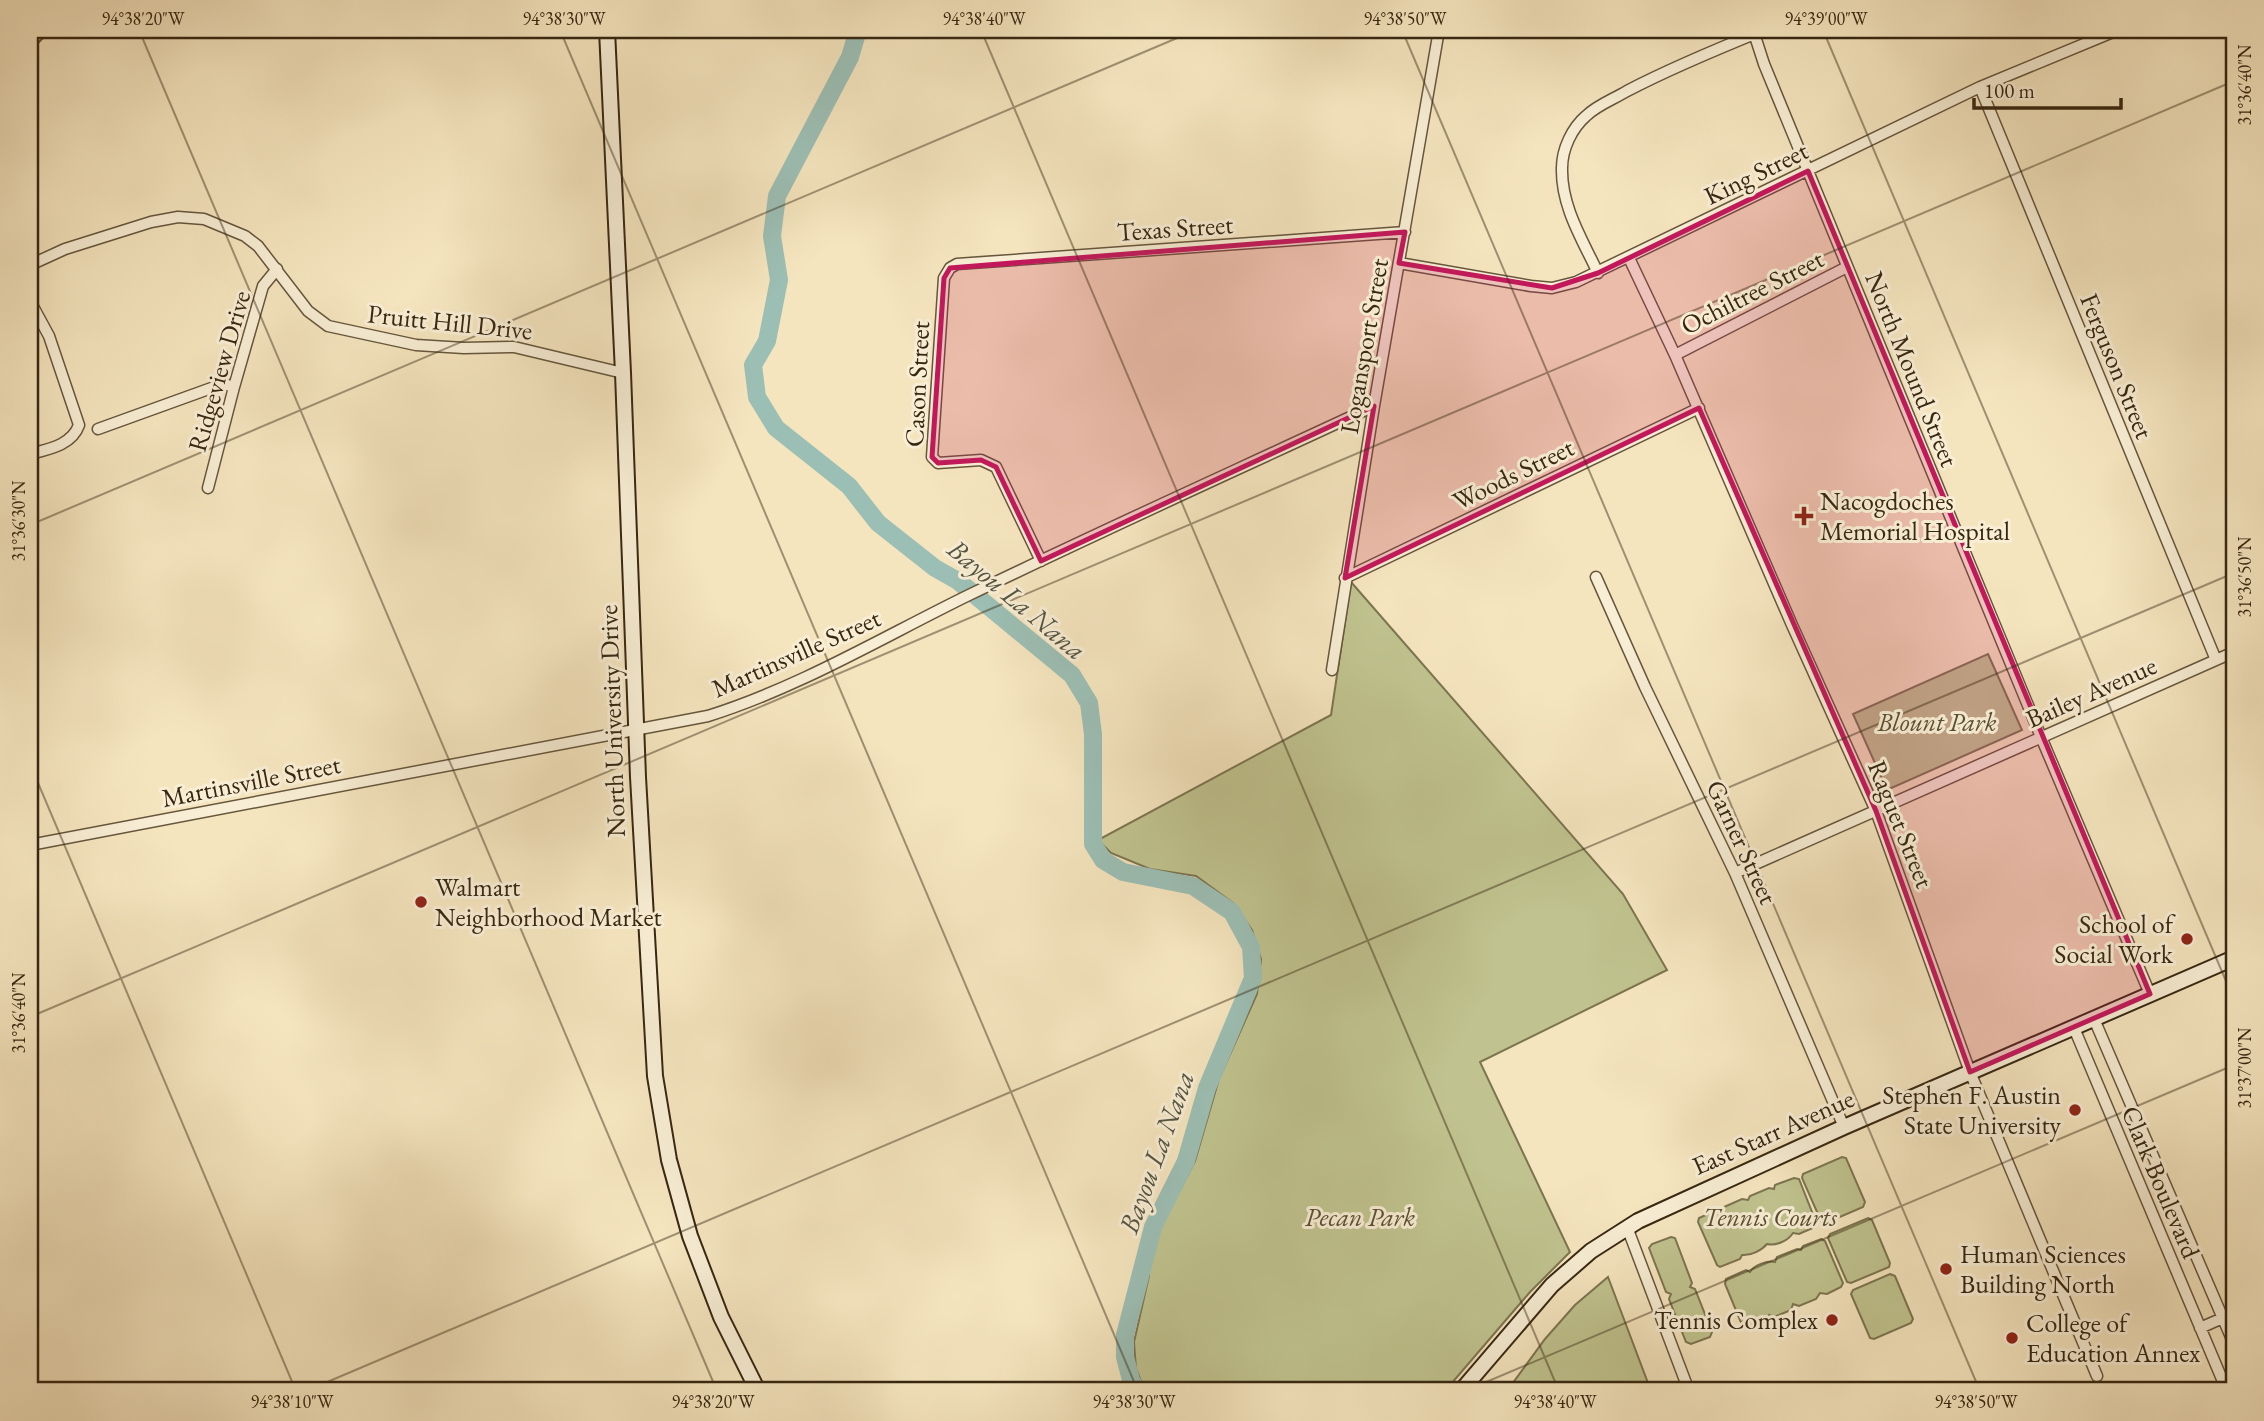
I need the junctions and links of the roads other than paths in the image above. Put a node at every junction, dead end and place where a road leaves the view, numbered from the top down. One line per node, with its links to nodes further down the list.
1 (41, 30): 6 (street)
2 (607, 30): 19 (main road, North University Drive)
3 (1439, 30): 9 (street, Logansport Street)
4 (2118, 30): 7 (street, King Street)
5 (1756, 31): 8 (street, North Mound Street); 16 (street)
6 (30, 41)
7 (1980, 87): 8 (street, King Street); 30 (street, Ferguson Street)
8 (1808, 171): 10 (street, King Street); 13 (street, North Mound Street)
9 (1405, 232): 11 (street, Logansport Street); 14 (street, Texas Street)
10 (1629, 258): 16 (street, King Street); 18 (street, Raguet Street)
11 (1399, 263): 16 (street, King Street); 21 (street, Logansport Street)
12 (30, 265): 15 (street, Pruitt Hill Drive)
13 (1847, 267): 18 (street, Ochiltree Street); 33 (street, North Mound Street)
14 (950, 268): 26 (street, Cason Street)
15 (277, 269): 19 (street, Pruitt Hill Drive); 20 (street, Ridgeview Drive)
16 (1598, 272)
17 (30, 301): 24 (street)
18 (1675, 355): 22 (street, Raguet Street)
19 (623, 373): 32 (main road, North University Drive)
20 (234, 387): 23 (street); 25 (street, Ridgeview Drive)
21 (1374, 406): 26 (street, Martinsville Street); 28 (street, Logansport Street)
22 (1699, 408): 28 (street, Woods Street); 34 (street, Raguet Street)
23 (98, 429)
24 (30, 454)
25 (208, 488)
26 (1041, 561): 32 (street, Martinsville Street)
27 (1596, 577): 36 (street, Garner Street)
28 (1345, 579): 31 (street, Logansport Street)
29 (2234, 652): 30 (street, Bailey Avenue)
30 (2216, 660): 33 (street, Bailey Avenue)
31 (1332, 670)
32 (636, 730): 35 (street, Martinsville Street); 49 (main road, North University Drive)
33 (2041, 737): 34 (street, Bailey Avenue); 38 (street, North Mound Street)
34 (1876, 811): 36 (street, Bailey Avenue); 41 (street, Raguet Street)
35 (30, 845)
36 (1735, 873): 42 (street, Garner Street)
37 (2234, 958): 38 (main road, East Starr Avenue)
38 (2151, 994): 39 (main road, East Starr Avenue)
39 (2094, 1019): 40 (main road, East Starr Avenue); 45 (street, Clark Boulevard)
40 (2074, 1028): 41 (main road, East Starr Avenue); 46 (street, Clark Boulevard)
41 (1970, 1072): 42 (main road, East Starr Avenue); 48 (street, Raguet Street)
42 (1844, 1127): 43 (main road, East Starr Avenue)
43 (1627, 1227): 50 (main road, East Starr Avenue); 51 (street)
44 (2234, 1313): 45 (street)
45 (2223, 1318): 46 (street); 47 (street, Clark Boulevard)
46 (2200, 1328): 52 (street, Clark Boulevard)
47 (2234, 1345)
48 (2097, 1376)
49 (758, 1391)
50 (1461, 1391)
51 (1689, 1391)
52 (2227, 1391)

